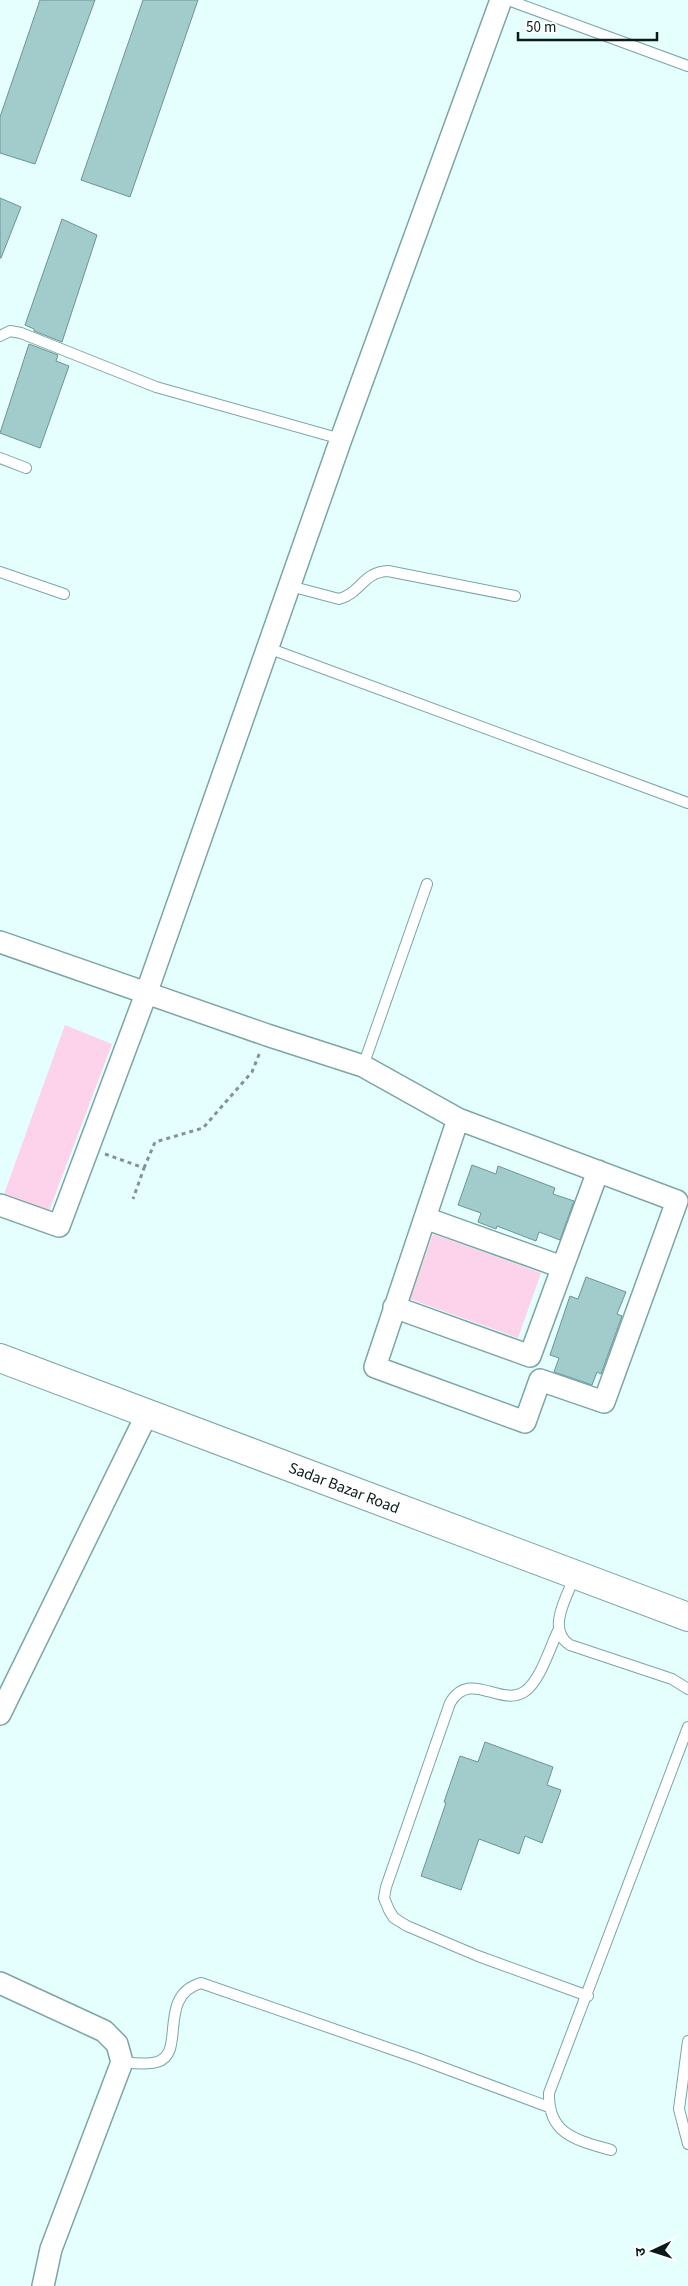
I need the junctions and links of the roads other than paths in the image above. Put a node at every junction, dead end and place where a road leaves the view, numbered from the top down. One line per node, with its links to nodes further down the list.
1 (501, 0): 5 (street)
2 (508, 0): 3 (lane)
3 (688, 66)
4 (0, 336): 5 (lane)
5 (340, 439): 9 (street)
6 (0, 458): 7 (lane)
7 (26, 468)
8 (0, 572): 10 (lane)
9 (290, 586): 11 (lane); 12 (street)
10 (64, 594)
11 (515, 596)
12 (268, 648): 13 (lane); 16 (street)
13 (688, 804)
14 (427, 884): 17 (lane)
15 (0, 942): 16 (street)
16 (146, 994): 17 (street); 20 (street)
17 (363, 1066): 18 (street)
18 (458, 1119): 19 (street); 21 (street)
19 (598, 1171): 22 (street); 26 (street)
20 (0, 1205)
21 (424, 1218): 22 (street); 23 (street)
22 (562, 1267): 24 (street)
23 (394, 1307): 24 (street); 26 (street)
24 (530, 1356): 26 (street)
25 (0, 1358): 27 (street, Sadar Bazar Road)
26 (540, 1380)
27 (147, 1414): 28 (street, Sadar Bazar Road); 32 (street)
28 (575, 1575): 29 (street, Sadar Bazar Road); 30 (lane)
29 (688, 1617)
30 (558, 1630): 31 (lane); 35 (lane)
31 (688, 1688)
32 (0, 1714)
33 (688, 1727): 35 (lane)
34 (0, 1983): 37 (street)
35 (588, 1996): 38 (lane)
36 (688, 2041): 39 (lane)
37 (122, 2062): 38 (lane); 41 (street)
38 (549, 2107): 40 (lane)
39 (688, 2144)
40 (611, 2150)
41 (43, 2286)

